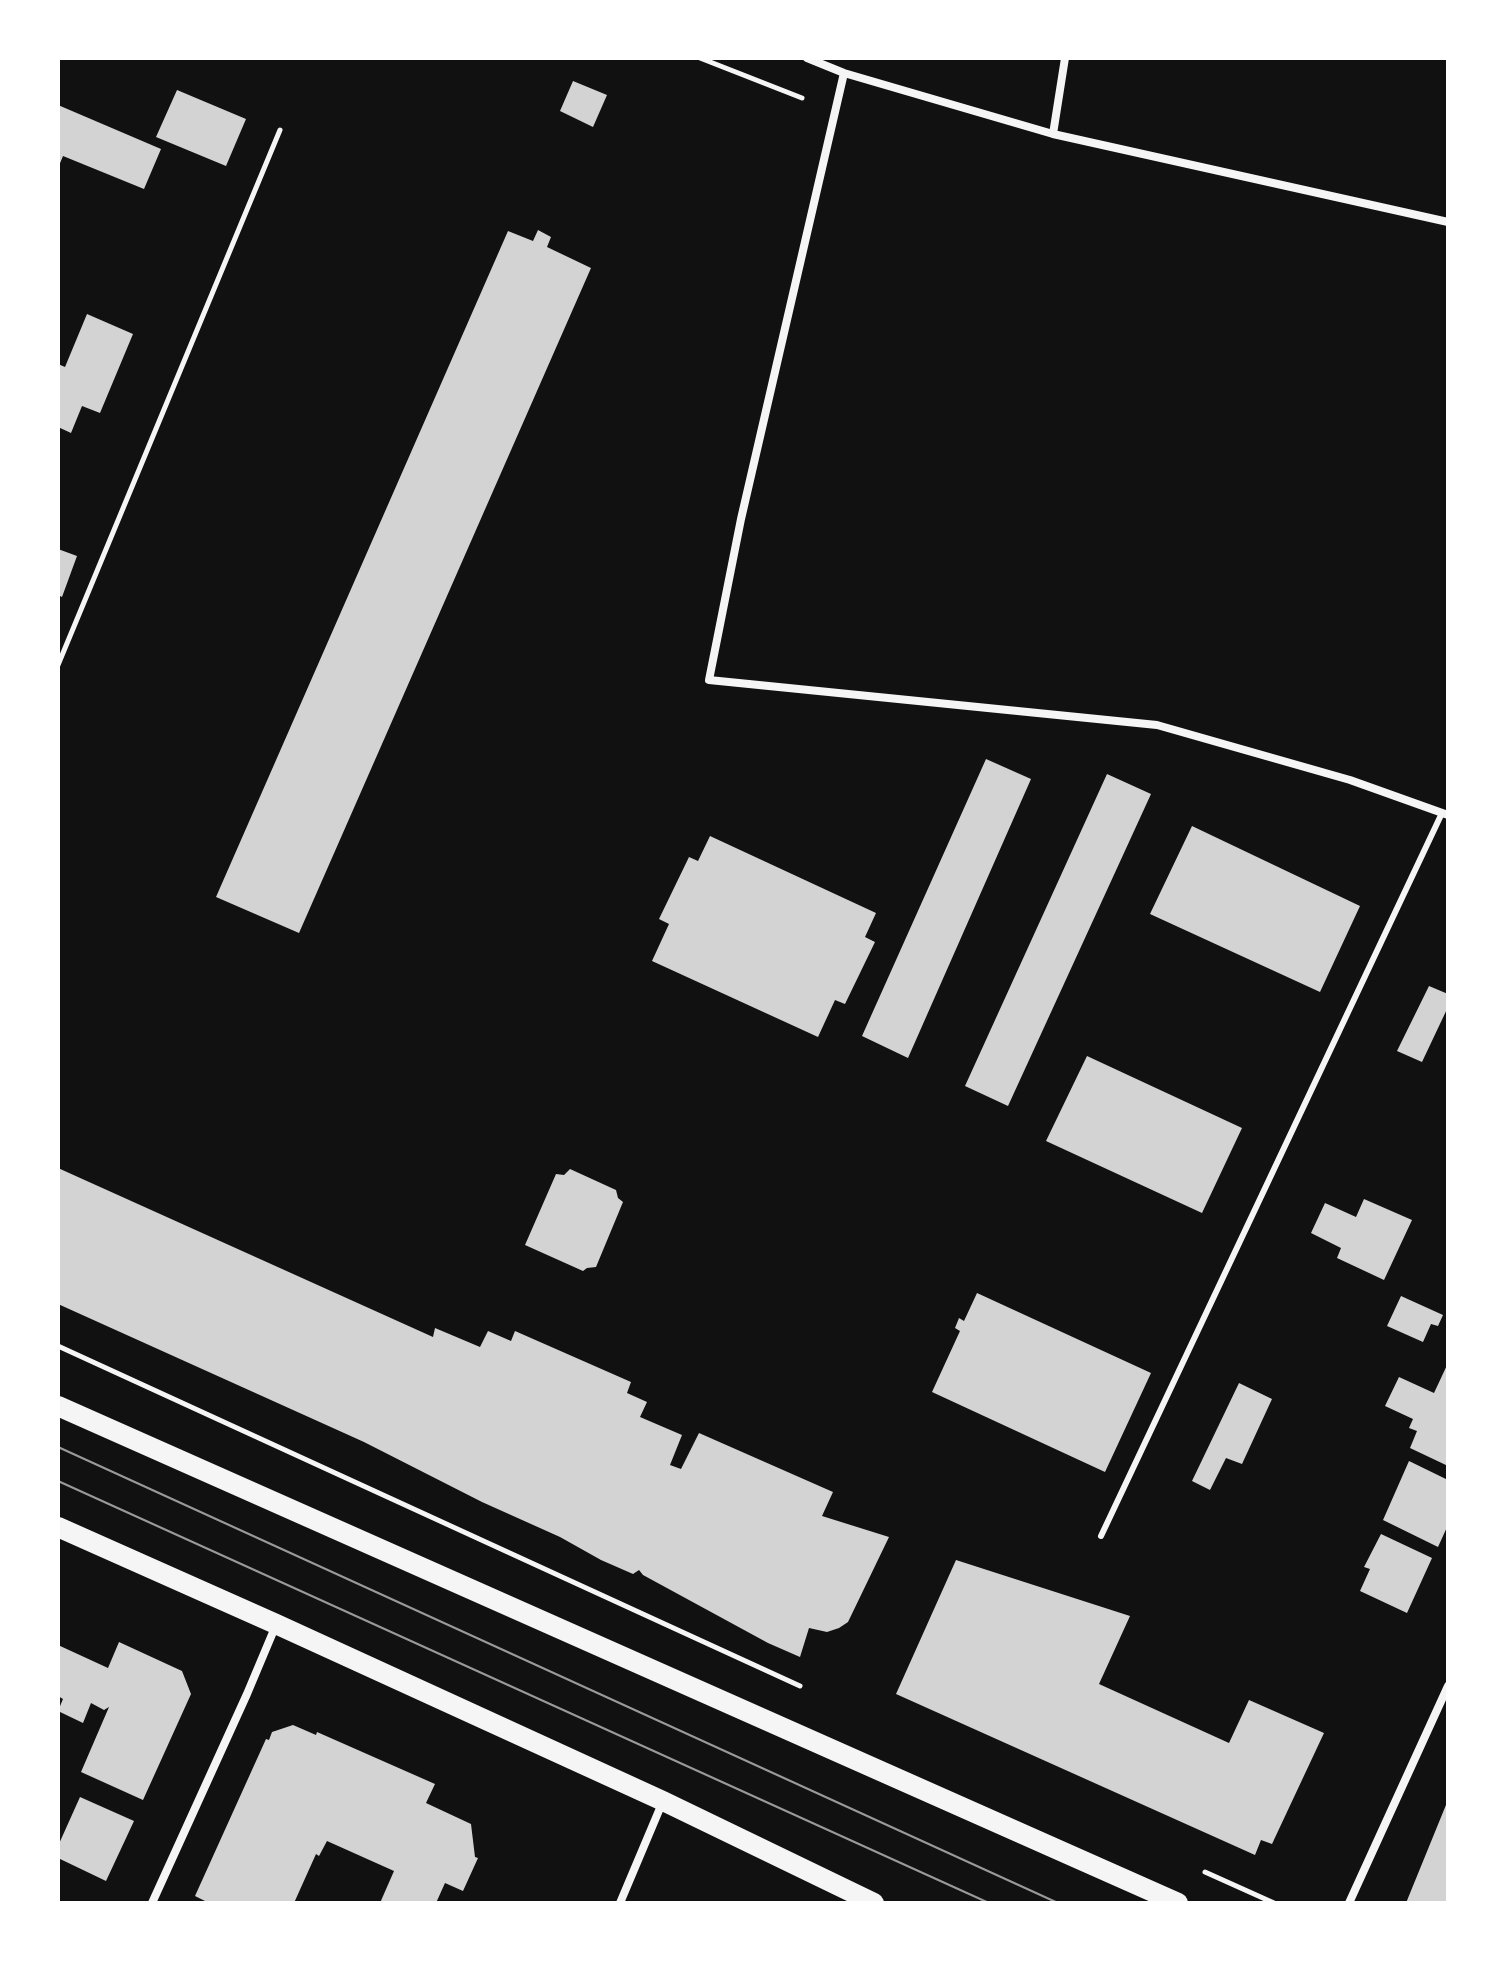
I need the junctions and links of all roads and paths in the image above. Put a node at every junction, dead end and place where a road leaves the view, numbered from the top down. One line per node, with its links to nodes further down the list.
1 (807, 58): 3 (street)
2 (1065, 58): 5 (street)
3 (844, 73): 5 (street); 8 (street)
4 (280, 130): 7 (path)
5 (1053, 134): 6 (street)
6 (1448, 222)
7 (58, 665)
8 (1445, 814): 12 (lane)
9 (58, 1346): 15 (path)
10 (58, 1406): 21 (main road)
11 (58, 1527): 13 (main road)
12 (1101, 1536)
13 (276, 1624): 16 (main road); 18 (street)
14 (1448, 1686): 23 (street)
15 (807, 1690)
16 (663, 1801): 19 (street); 20 (main road)
17 (1195, 1868): 22 (path)
18 (152, 1903)
19 (620, 1903)
20 (874, 1903)
21 (1178, 1903)
22 (1274, 1903)
23 (1349, 1903)

